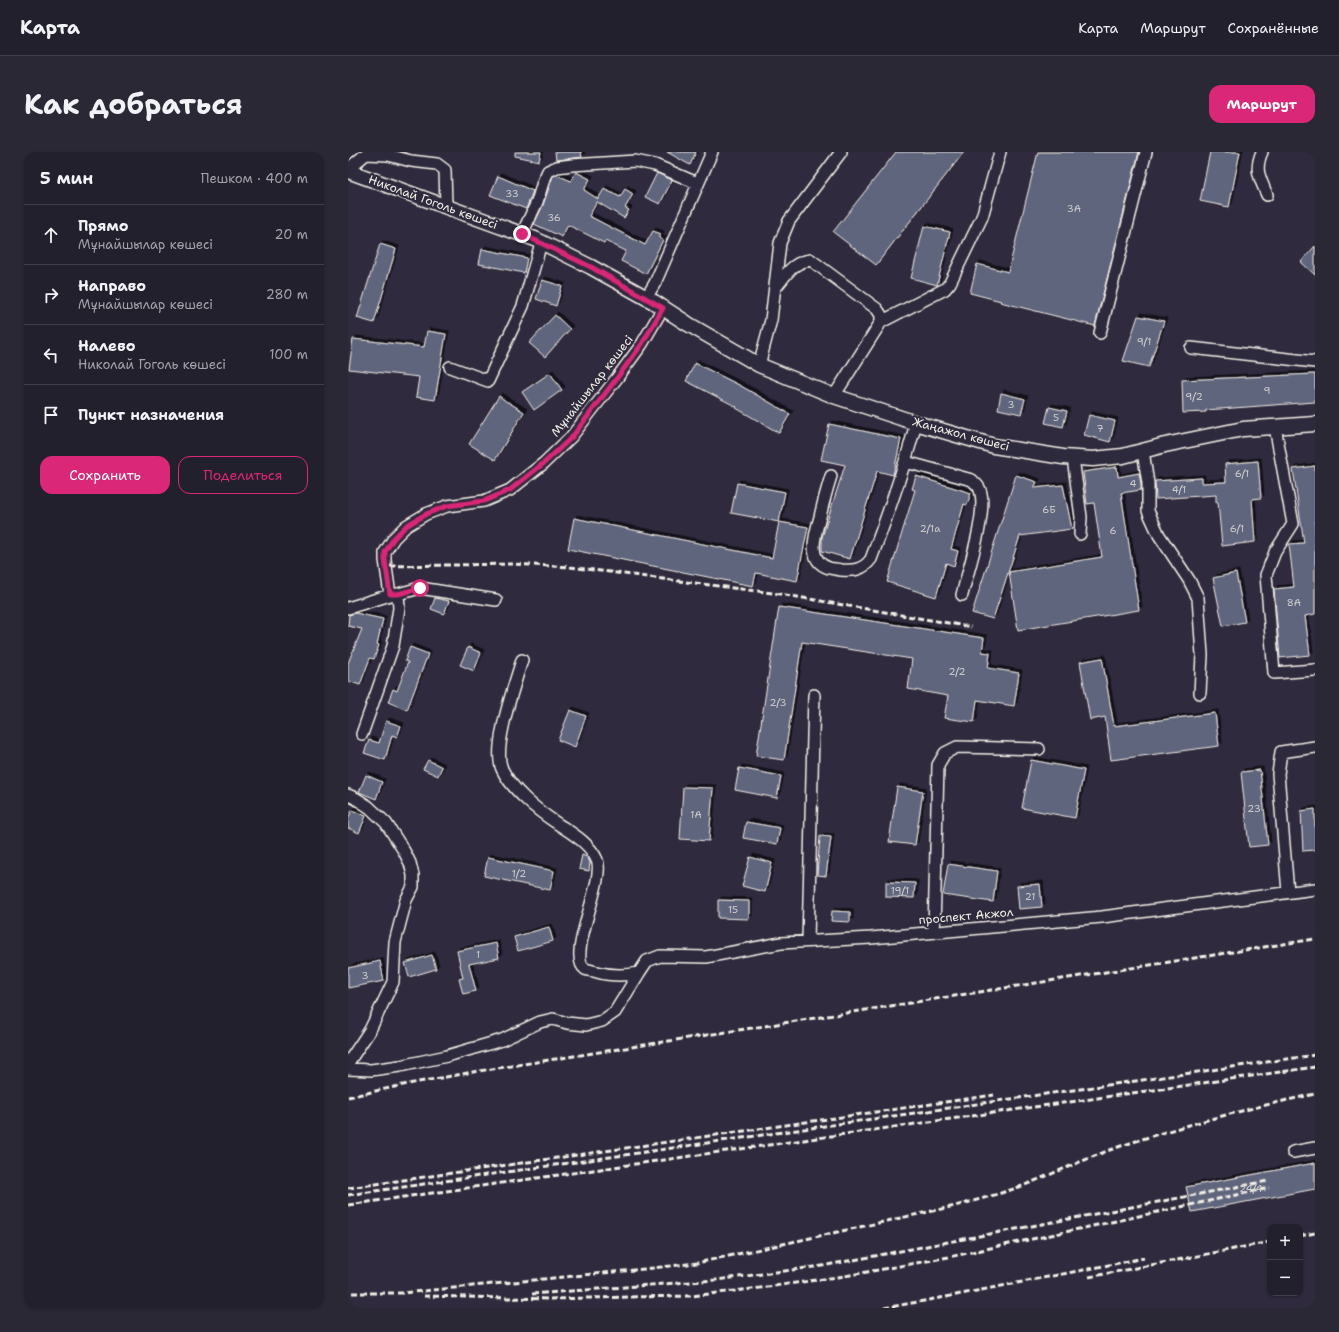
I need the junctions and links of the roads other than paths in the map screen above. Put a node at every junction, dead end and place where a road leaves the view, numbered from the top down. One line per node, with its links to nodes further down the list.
1 (712, 152): 7 (street)
2 (841, 152): 12 (street)
3 (1000, 152): 14 (street)
4 (1146, 152): 15 (street)
5 (1262, 152): 8 (street)
6 (348, 170): 9 (main road, Николай Гоголь көшесі); 9 (street)
7 (697, 183): 10 (street); 13 (street)
8 (1267, 195)
9 (446, 206): 10 (main road, Николай Гоголь көшесі)
10 (522, 234): 11 (main road, Николай Гоголь көшесі)
11 (542, 242): 13 (main road, Николай Гоголь көшесі); 19 (street)
12 (776, 287): 14 (street); 18 (street)
13 (654, 302): 18 (main road, Жаңажол көшесі); 29 (street, Мұнайшылар көшесі)
14 (881, 322): 20 (street)
15 (1100, 333)
16 (1191, 348): 17 (street)
17 (1315, 362)
18 (759, 365): 20 (main road, Жаңажол көшесі)
19 (450, 367)
20 (834, 396): 21 (main road, Жаңажол көшесі)
21 (916, 423): 25 (main road, Жаңажол көшесі); 26 (street)
22 (1315, 424): 23 (main road, Жаңажол көшесі)
23 (1274, 427): 24 (main road, Жаңажол көшесі); 34 (street)
24 (1143, 451): 25 (main road, Жаңажол көшесі); 35 (street)
25 (1073, 458): 28 (street)
26 (906, 462): 27 (street); 30 (street)
27 (830, 476)
28 (1080, 534)
29 (394, 594): 31 (street); 32 (street); 37 (street, Мұнайшылар көшесі)
30 (962, 595)
31 (496, 600)
32 (348, 608)
33 (522, 660): 45 (street)
34 (1315, 670)
35 (1200, 693)
36 (814, 695): 44 (street)
37 (362, 734)
38 (1315, 747): 42 (street)
39 (1039, 750): 43 (street)
40 (348, 795): 46 (street)
41 (1315, 889): 42 (street, проспект Акжол)
42 (1288, 892): 43 (street, проспект Акжол)
43 (934, 932): 44 (street, проспект Акжол)
44 (808, 942): 45 (street, проспект Акжол)
45 (638, 973): 47 (street, проспект Акжол)
46 (348, 1063)
47 (348, 1069)
48 (1315, 1148): 49 (street)
49 (1293, 1152)

